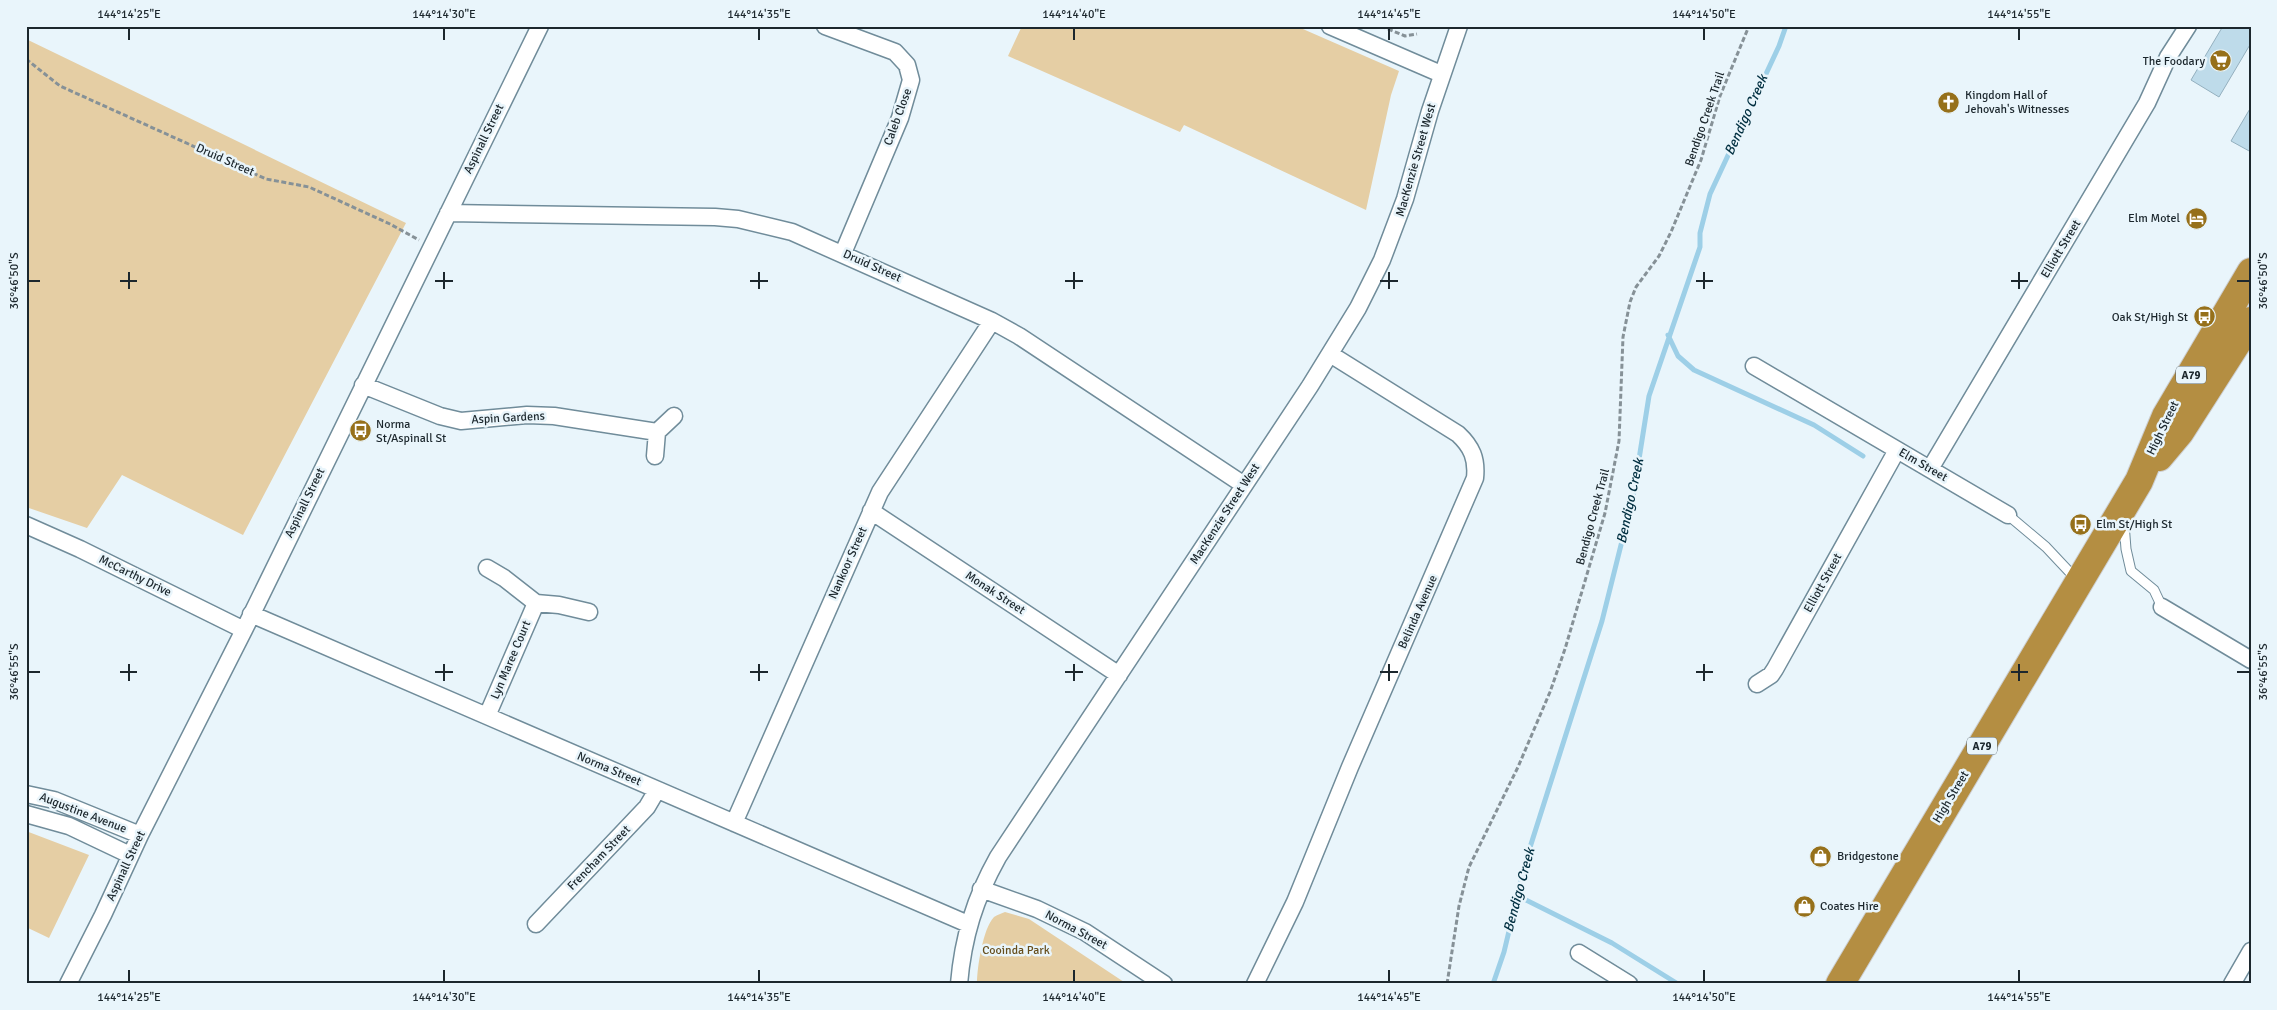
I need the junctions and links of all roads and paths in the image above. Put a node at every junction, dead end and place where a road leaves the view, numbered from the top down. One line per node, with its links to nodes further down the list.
1 (540, 26): 11 (street, Aspinall Street)
2 (825, 26): 13 (street, Caleb Close)
3 (1330, 26): 10 (street)
4 (1380, 26): 8 (path)
5 (1459, 26): 10 (street, MacKenzie Street West)
6 (1750, 26): 57 (path, Bendigo Creek Trail)
7 (2188, 26): 24 (street, Elliott Street)
8 (1417, 34)
9 (26, 59): 12 (path, Druid Street)
10 (1441, 74): 17 (street, MacKenzie Street West)
11 (448, 213): 12 (street, Aspinall Street); 13 (street, Druid Street)
12 (430, 247): 19 (street, Aspinall Street)
13 (843, 253): 15 (street, Druid Street)
14 (2251, 272): 25 (highway, High Street / A79)
15 (992, 320): 26 (street, Druid Street); 28 (street, Nankoor Street)
16 (2251, 321): 25 (highway, High Street / A79)
17 (1330, 354): 26 (street, MacKenzie Street West); 56 (street, Belinda Avenue)
18 (1754, 366): 22 (street, Elm Street)
19 (363, 385): 21 (street, Aspin Gardens); 36 (street, Aspinall Street)
20 (674, 416): 21 (street)
21 (657, 432): 23 (street)
22 (1897, 450): 24 (street, Elm Street); 40 (street, Elliott Street)
23 (655, 456)
24 (1930, 470): 29 (street, Elm Street)
25 (2139, 481): 27 (highway, High Street / A79)
26 (1244, 485): 39 (street, MacKenzie Street West)
27 (2123, 508): 32 (highway, High Street / A79); 34 (lane)
28 (871, 511): 39 (street, Monak Street); 45 (street, Nankoor Street)
29 (2008, 515): 32 (lane, Elm Street)
30 (26, 525): 37 (street, McCarthy Drive)
31 (487, 568): 33 (street)
32 (2078, 582): 59 (highway, High Street / A79)
33 (536, 603): 35 (street); 41 (street, Lyn Maree Court)
34 (2162, 607): 38 (street)
35 (589, 612)
36 (251, 614): 37 (street, Aspinall Street); 41 (street, Norma Street)
37 (244, 630): 46 (street, Aspinall Street)
38 (2251, 660)
39 (1119, 675): 48 (street, MacKenzie Street West)
40 (1757, 684)
41 (487, 716): 42 (street, Norma Street)
42 (656, 790): 45 (street, Norma Street); 49 (street, Frencham Street)
43 (26, 794): 46 (street, Augustine Avenue)
44 (26, 814): 47 (street, Augustine Avenue)
45 (734, 823): 50 (street, Norma Street)
46 (140, 835): 47 (street, Aspinall Street)
47 (130, 855): 53 (street, Aspinall Street)
48 (981, 889): 50 (street, MacKenzie Street West); 55 (street, Norma Street)
49 (536, 924)
50 (968, 924): 54 (street, MacKenzie Street West)
51 (2251, 951): 60 (street)
52 (1579, 954): 58 (street)
53 (70, 982)
54 (959, 984)
55 (1164, 984)
56 (1255, 984)
57 (1447, 984)
58 (1628, 984)
59 (1840, 984)
60 (2232, 984)

